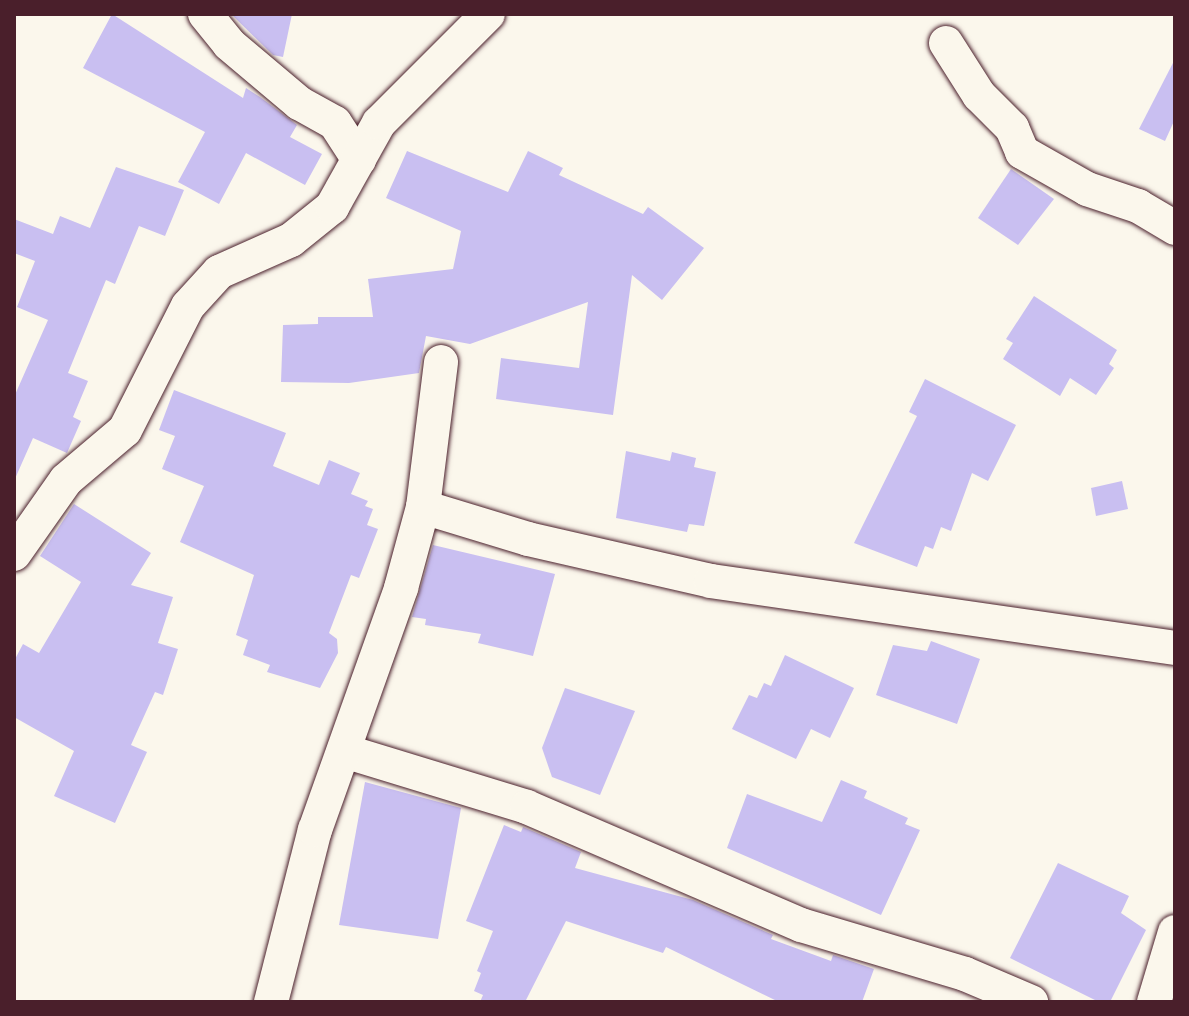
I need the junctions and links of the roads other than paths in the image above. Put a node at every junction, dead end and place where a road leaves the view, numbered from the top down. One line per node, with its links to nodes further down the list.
1 (205, 14): 4 (street)
2 (488, 14): 4 (street)
3 (946, 43): 5 (street)
4 (359, 160): 8 (street)
5 (1175, 228)
6 (441, 362): 7 (street)
7 (423, 507): 9 (street); 10 (street)
8 (14, 554)
9 (1175, 648)
10 (344, 751): 12 (street); 13 (street)
11 (1175, 932): 14 (street)
12 (271, 1002)
13 (1031, 1002)
14 (1154, 1002)

